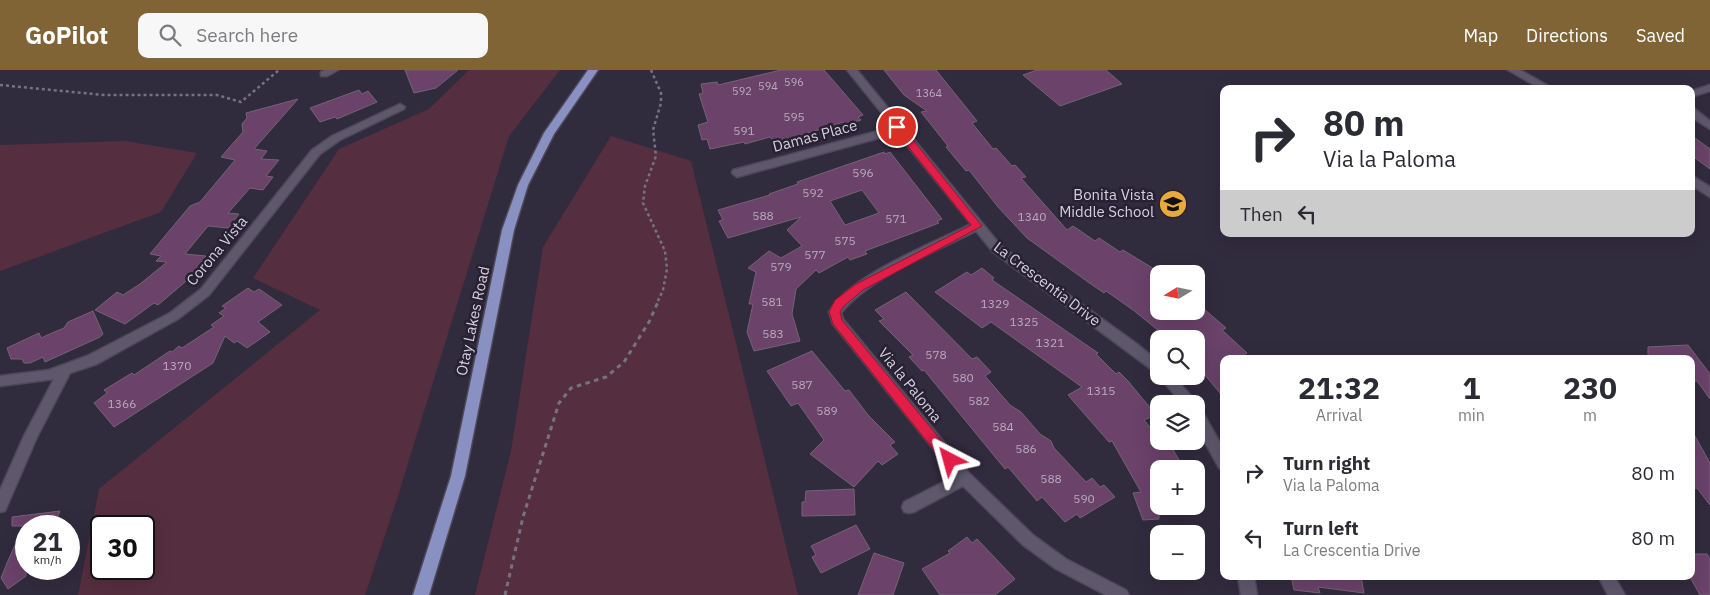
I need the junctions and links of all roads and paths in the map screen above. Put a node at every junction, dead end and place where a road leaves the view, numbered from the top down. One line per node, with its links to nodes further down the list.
1 (279, 70): 6 (path)
2 (593, 70): 30 (main road, Otay Lakes Road)
3 (651, 70): 31 (path)
4 (852, 70): 13 (street, La Crescentia Drive)
5 (1513, 70): 7 (street)
6 (0, 85)
7 (1541, 85)
8 (1710, 88): 9 (street)
9 (1695, 93)
10 (400, 107): 19 (street, Corona Vista)
11 (1695, 116): 12 (street)
12 (1710, 126)
13 (899, 129): 14 (street, Damas Place); 17 (street, La Crescentia Drive)
14 (738, 172)
15 (1695, 183): 16 (street)
16 (1710, 193)
17 (977, 226): 18 (street, La Crescentia Drive); 25 (street, Via la Paloma)
18 (1150, 362)
19 (65, 370): 20 (street, Corona Vista); 26 (street)
20 (0, 381)
21 (1174, 385): 22 (street)
22 (1182, 395)
23 (1205, 429): 24 (street)
24 (1220, 457)
25 (965, 478): 27 (street); 32 (street, Via la Paloma)
26 (0, 506)
27 (909, 507)
28 (1247, 580): 33 (street)
29 (1608, 580): 34 (street)
30 (421, 595)
31 (505, 595)
32 (1121, 595)
33 (1249, 595)
34 (1617, 595)

